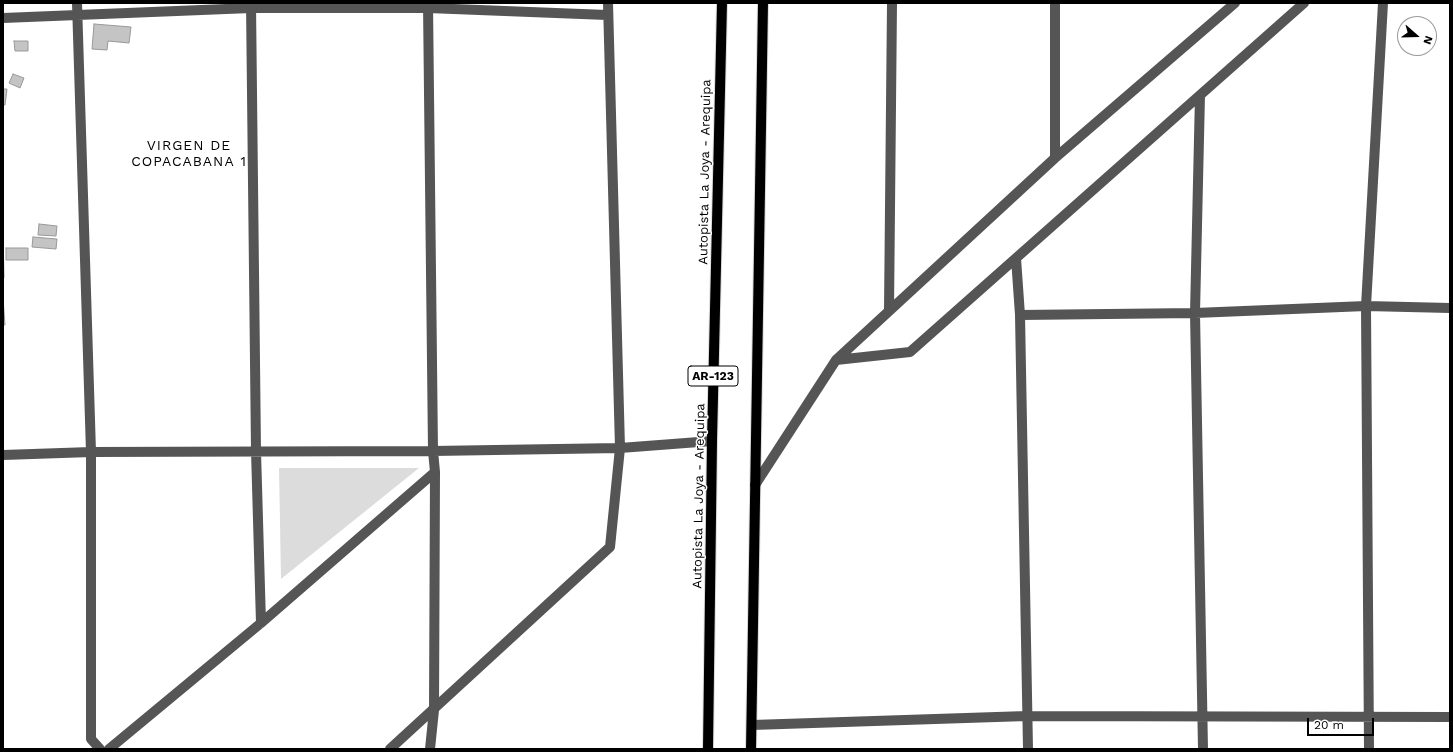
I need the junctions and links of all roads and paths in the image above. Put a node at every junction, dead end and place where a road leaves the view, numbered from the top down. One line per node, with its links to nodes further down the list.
1 (77, 3): 12 (street)
2 (608, 3): 13 (street)
3 (722, 3): 24 (main road, Autopista La Joya - Arequipa / AR-123)
4 (763, 3): 31 (main road, AR-123)
5 (892, 3): 20 (street)
6 (1055, 3): 16 (street)
7 (1235, 3): 16 (street)
8 (1304, 3): 15 (street)
9 (1383, 3): 18 (street)
10 (251, 6): 11 (street); 12 (street); 26 (street)
11 (428, 6): 13 (street); 27 (street)
12 (77, 14): 14 (street); 28 (street)
13 (607, 15): 25 (street)
14 (3, 18)
15 (1200, 95): 17 (street); 21 (street)
16 (1054, 158): 20 (street)
17 (1016, 258): 22 (street); 23 (street)
18 (1366, 306): 19 (street); 21 (street); 35 (street)
19 (1450, 308)
20 (889, 310): 23 (street)
21 (1195, 313): 22 (street); 37 (street)
22 (1020, 315): 34 (street)
23 (836, 360): 31 (street)
24 (712, 441): 25 (street); 43 (main road, Autopista La Joya - Arequipa / AR-123)
25 (620, 448): 27 (street); 33 (street)
26 (256, 451): 27 (street); 28 (street); 32 (street)
27 (433, 451): 30 (street)
28 (91, 452): 29 (street); 39 (street)
29 (3, 455)
30 (435, 472): 32 (street); 33 (street)
31 (754, 485): 38 (main road, AR-123)
32 (260, 623): 40 (street)
33 (434, 710): 41 (street); 42 (street)
34 (1027, 716): 37 (street); 38 (street); 45 (street)
35 (1368, 716): 36 (street); 37 (street); 47 (street)
36 (1450, 717)
37 (1202, 718): 46 (street)
38 (752, 725): 44 (main road, AR-123)
39 (100, 749)
40 (109, 749)
41 (390, 749)
42 (430, 749)
43 (708, 749)
44 (751, 749)
45 (1028, 749)
46 (1203, 749)
47 (1369, 749)

